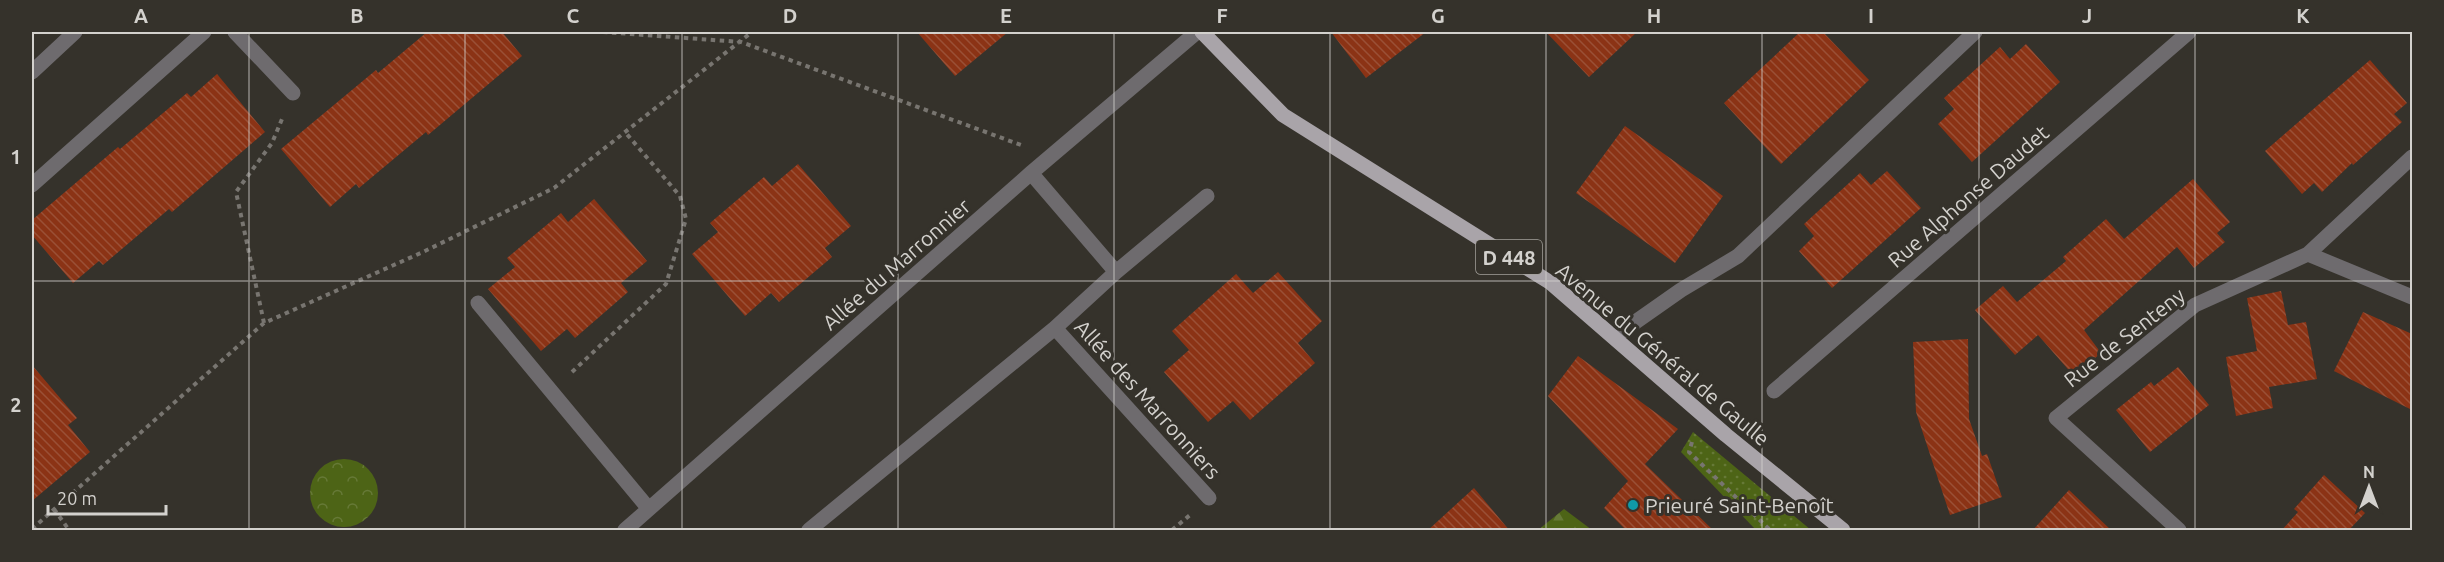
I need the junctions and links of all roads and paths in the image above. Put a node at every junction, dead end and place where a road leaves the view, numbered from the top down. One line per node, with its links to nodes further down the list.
1 (75, 32): 11 (street)
2 (204, 32): 17 (street)
3 (235, 32): 12 (street)
4 (603, 32): 10 (path)
5 (752, 32): 10 (path)
6 (1197, 32): 14 (street, Allée du Marronnier)
7 (1202, 32): 25 (main road, Avenue du Général de Gaulle / D 448)
8 (1975, 32): 25 (street)
9 (2190, 32): 27 (street, Rue Alphonse Daudet)
10 (741, 42): 13 (path); 14 (path)
11 (32, 72)
12 (293, 93): 23 (path)
13 (625, 132): 23 (path); 26 (path)
14 (1050, 156): 16 (street, Allée du Marronnier)
15 (2412, 157): 19 (street, Rue de Senteny)
16 (1031, 173): 20 (street); 32 (street, Allée du Marronnier)
17 (32, 184)
18 (1207, 196): 20 (street, Allée des Marronniers)
19 (2308, 254): 21 (street); 40 (street, Rue de Senteny)
20 (1116, 272): 24 (street, Allée des Marronniers)
21 (2412, 297)
22 (478, 303): 26 (street)
23 (264, 323): 31 (path)
24 (1055, 328): 29 (street, Allée des Marronniers); 36 (street)
25 (1614, 337): 28 (main road, Avenue du Général de Gaulle / D 448)
26 (551, 391): 32 (street)
27 (1774, 392)
28 (1701, 412): 30 (main road, Avenue du Général de Gaulle / D 448); 37 (path)
29 (1209, 498)
30 (1805, 501): 38 (main road, D 448); 39 (main road, D 448)
31 (54, 509): 33 (path); 34 (path)
32 (650, 509): 35 (street, Allée du Marronnier)
33 (32, 529)
34 (69, 531)
35 (625, 531)
36 (809, 531)
37 (1770, 531)
38 (1835, 531)
39 (1843, 531)
40 (2179, 531)

